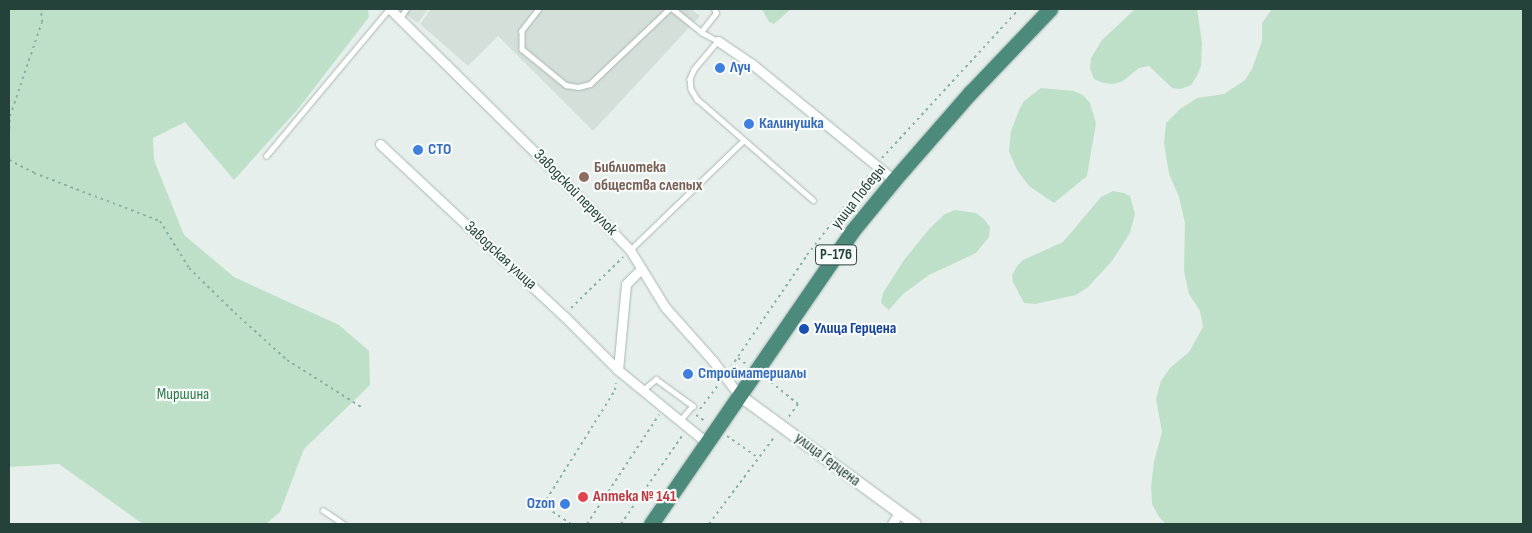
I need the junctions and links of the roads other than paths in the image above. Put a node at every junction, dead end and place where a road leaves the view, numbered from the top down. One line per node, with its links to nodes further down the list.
1 (390, 9): 8 (street, Заводской переулок); 13 (lane)
2 (406, 9): 8 (lane)
3 (538, 9): 4 (lane)
4 (669, 9)
5 (673, 9): 9 (lane)
6 (1050, 9): 14 (highway, улица Победы / Р-176)
7 (716, 10): 9 (lane)
8 (400, 18): 16 (street, Заводской переулок)
9 (702, 32): 10 (lane)
10 (718, 41): 11 (lane); 14 (street)
11 (744, 140): 15 (lane); 16 (lane)
12 (380, 144): 18 (street, Заводская улица)
13 (266, 156)
14 (894, 180): 20 (highway, улица Победы / Р-176)
15 (813, 200)
16 (630, 250): 17 (street, Заводской переулок)
17 (641, 269): 18 (street); 20 (street, Заводской переулок)
18 (618, 370): 19 (street, Заводская улица)
19 (643, 391): 21 (street, Заводская улица); 21 (lane)
20 (739, 395): 22 (highway, улица Победы / Р-176); 24 (street, улица Герцена)
21 (684, 423): 22 (street, Заводская улица)
22 (706, 442): 26 (highway, улица Победы / Р-176)
23 (323, 510): 25 (lane)
24 (899, 513): 27 (street); 28 (street, улица Герцена)
25 (344, 524)
26 (651, 524)
27 (892, 524)
28 (915, 524)

